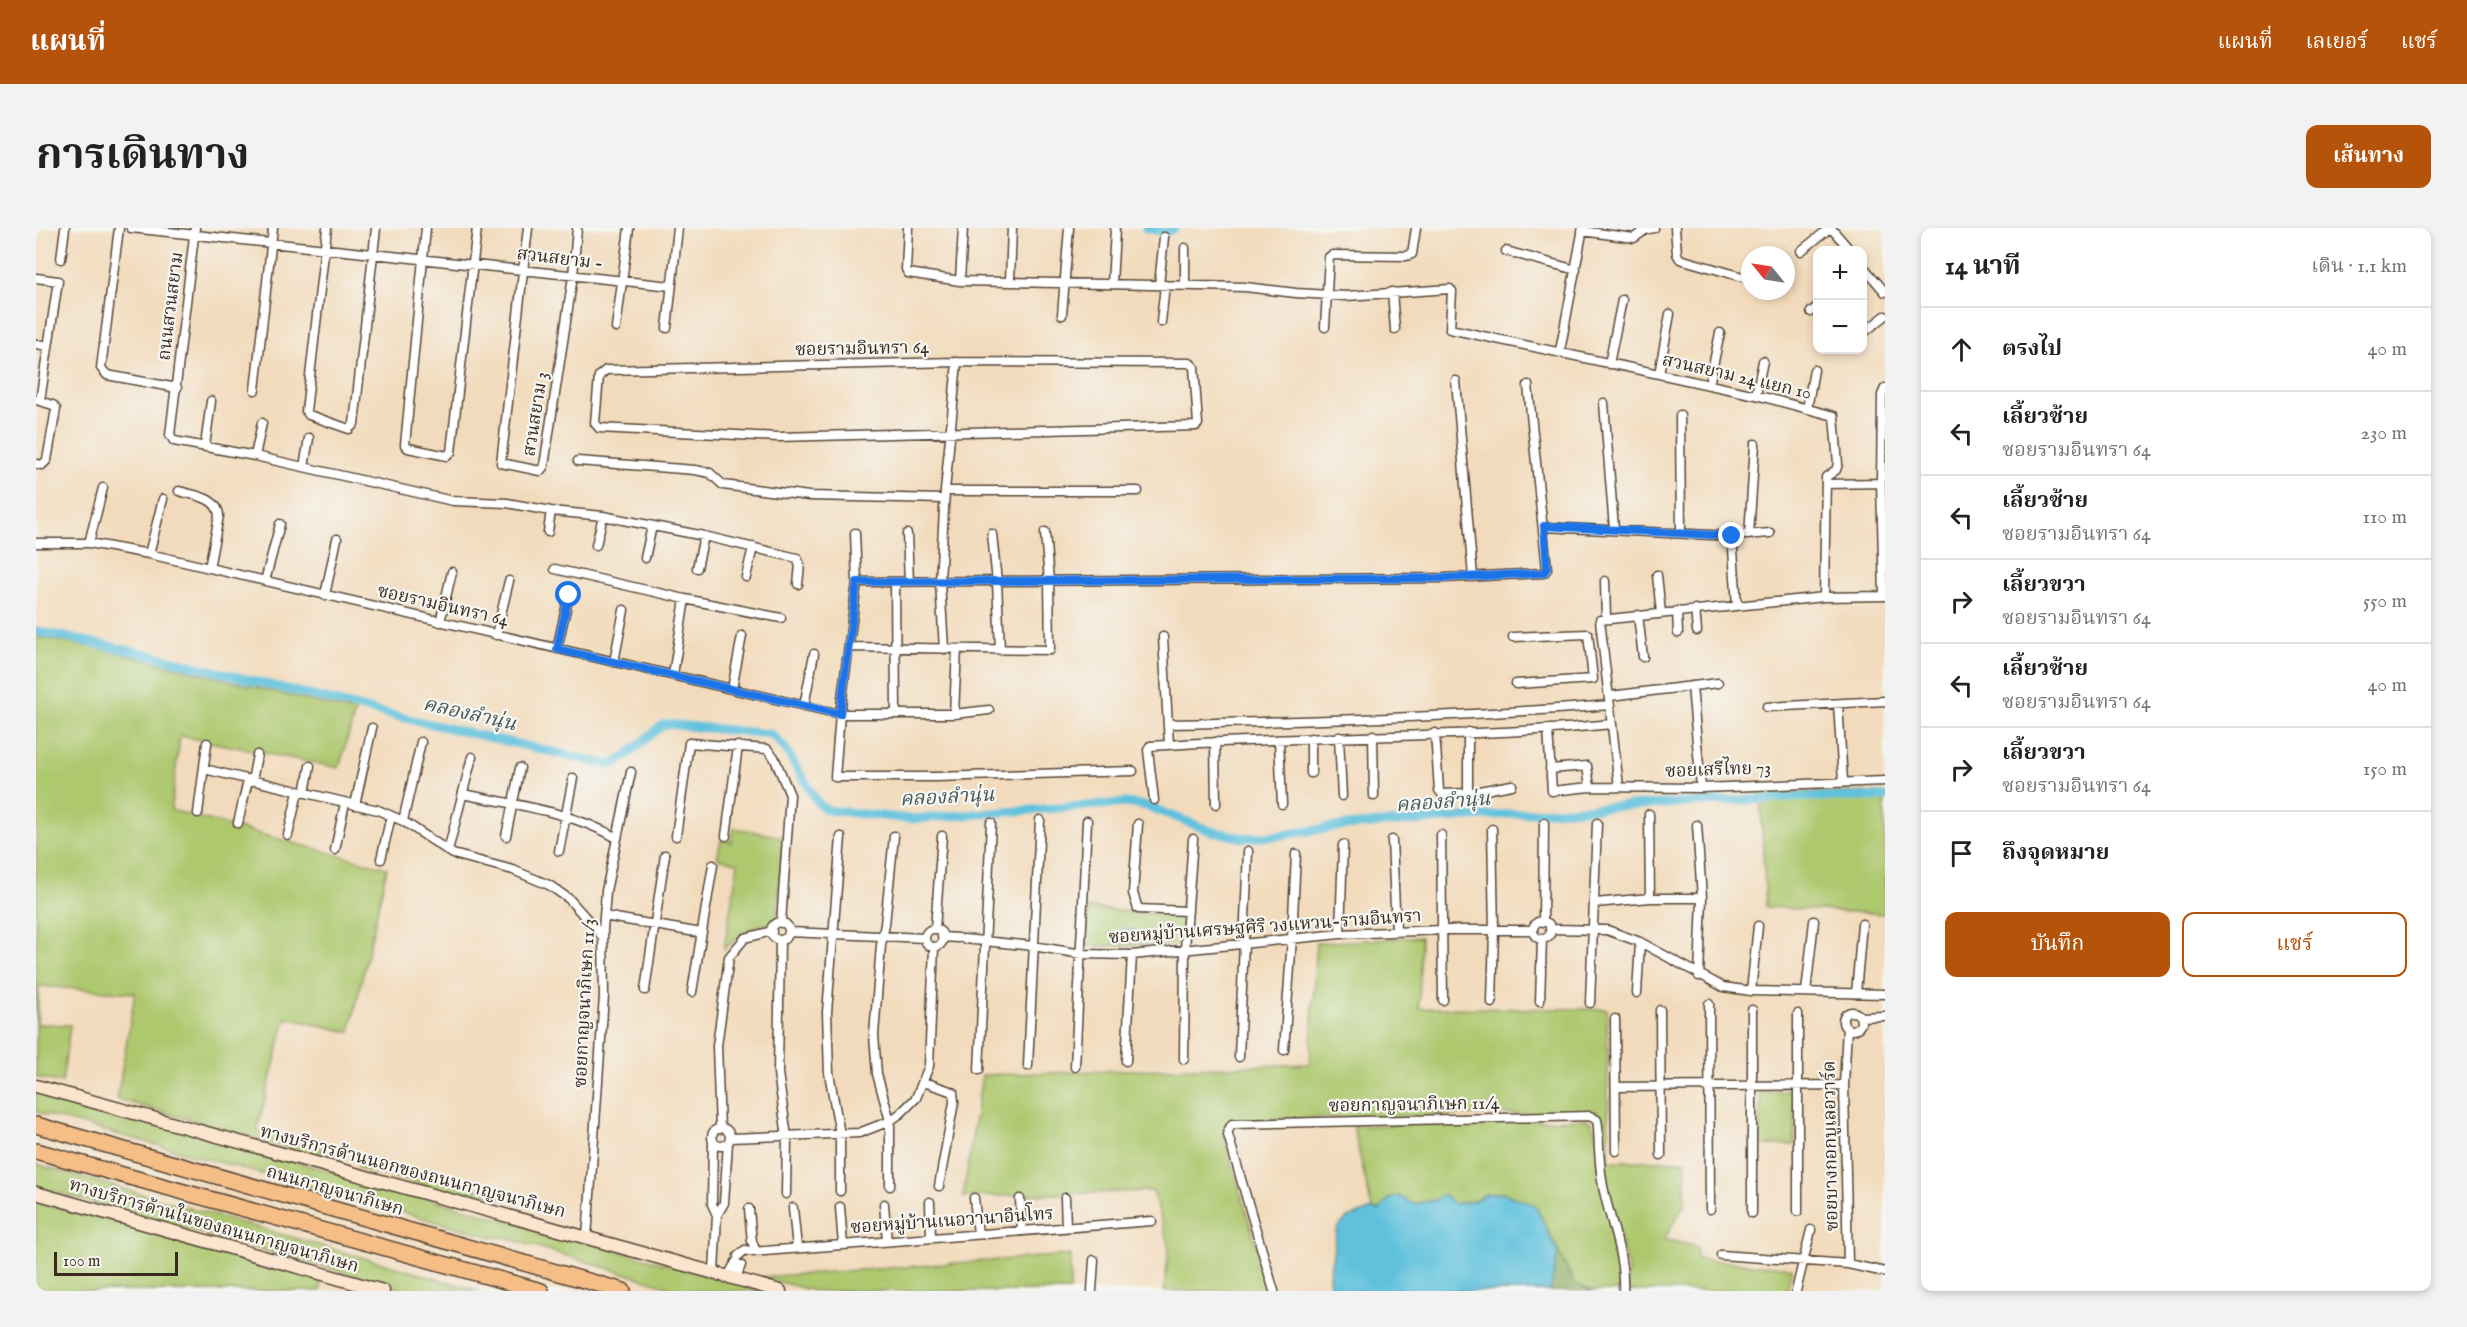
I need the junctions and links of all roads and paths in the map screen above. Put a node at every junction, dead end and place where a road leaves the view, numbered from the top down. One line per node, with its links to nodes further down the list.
1 (64, 228): 33 (street)
2 (119, 228): 74 (street)
3 (132, 228): 23 (street, สวนสยาม -)
4 (273, 228): 25 (street)
5 (327, 228): 28 (street)
6 (376, 228): 31 (street)
7 (426, 228): 32 (street)
8 (477, 228): 34 (street)
9 (528, 228): 35 (street, สวนสยาม 3)
10 (577, 228): 38 (street, สวนสยาม 3)
11 (629, 228): 43 (street)
12 (678, 228): 48 (street)
13 (908, 228): 42 (street)
14 (963, 228): 42 (street)
15 (1012, 228): 41 (street)
16 (1069, 228): 44 (street)
17 (1416, 228): 51 (street)
18 (1654, 228): 21 (street)
19 (1675, 228): 39 (street)
20 (1831, 228): 26 (street); 30 (street)
21 (1582, 229): 36 (street)
22 (1115, 230): 45 (street)
23 (195, 231): 25 (street, สวนสยาม -); 74 (street, ถนนสวนสยาม)
24 (1164, 237): 46 (street)
25 (271, 244): 28 (street, สวนสยาม -); 76 (street)
26 (1847, 246)
27 (1185, 248): 47 (street)
28 (324, 249): 31 (street, สวนสยาม -); 31 (street)
29 (1506, 251): 36 (street)
30 (1801, 251)
31 (374, 254): 32 (street, สวนสยาม -)
32 (423, 258): 34 (street, สวนสยาม -); 34 (street)
33 (61, 259)
34 (475, 265): 35 (street, สวนสยาม -)
35 (524, 270): 38 (street, สวนสยาม -); 38 (street, สวนสยาม 3)
36 (1576, 270): 65 (street)
37 (1867, 271): 50 (street)
38 (573, 276): 43 (street, สวนสยาม -)
39 (1741, 276)
40 (36, 278): 64 (street)
41 (1010, 280): 42 (street); 44 (street)
42 (960, 281)
43 (621, 282): 48 (street, สวนสยาม -); 58 (street)
44 (1064, 282): 45 (street); 54 (street)
45 (1112, 284): 46 (street)
46 (1162, 285): 47 (street); 56 (street)
47 (1185, 285): 51 (street)
48 (671, 286): 59 (street)
49 (1392, 292): 51 (street); 60 (street); 65 (street, สวนสยาม 24 แยก 10)
50 (1885, 292)
51 (1325, 295): 57 (street)
52 (1622, 300): 68 (street)
53 (1670, 314): 70 (street)
54 (1062, 315)
55 (1885, 316): 61 (street)
56 (1161, 322)
57 (1325, 327)
58 (616, 328)
59 (666, 328)
60 (1395, 329)
61 (1867, 331)
62 (1720, 333): 73 (street)
63 (36, 344): 64 (street)
64 (48, 346): 78 (street)
65 (1560, 351): 68 (street, สวนสยาม 24 แยก 10)
66 (1762, 361): 77 (street)
67 (957, 362): 84 (street); 84 (street, ซอยรามอินทรา 64); 84 (street, ซอยรามอินทรา 64)
68 (1609, 364): 70 (street, สวนสยาม 24 แยก 10)
69 (1815, 370): 81 (street)
70 (1659, 374): 73 (street, สวนสยาม 24 แยก 10)
71 (1456, 381): 128 (street)
72 (1528, 385): 103 (street)
73 (1709, 385): 77 (street, สวนสยาม 24 แยก 10)
74 (177, 388): 87 (street, ถนนสวนสยาม)
75 (1885, 389): 93 (street)
76 (255, 390)
77 (1756, 395): 81 (street, สวนสยาม 24 แยก 10)
78 (38, 401): 90 (street)
79 (211, 401): 87 (street)
80 (1604, 403): 104 (street)
81 (1807, 409): 92 (street, สวนสยาม 24 แยก 10)
82 (1680, 415): 107 (street)
83 (262, 423): 88 (street)
84 (949, 433): 97 (street)
85 (309, 438): 91 (street)
86 (1755, 444): 112 (street)
87 (205, 446): 88 (street)
88 (255, 456): 91 (street)
89 (578, 461): 97 (street)
90 (36, 464)
91 (304, 467): 99 (street)
92 (1826, 483): 93 (street); 142 (street, สวนสยาม 24 แยก 10)
93 (1881, 483): 141 (street)
94 (103, 488): 117 (street)
95 (179, 491): 122 (street)
96 (1138, 491): 97 (street)
97 (944, 495): 136 (street)
98 (163, 499): 120 (street)
99 (551, 511): 100 (street); 105 (street)
100 (603, 516): 102 (street); 118 (street)
101 (280, 524): 130 (street)
102 (652, 526): 113 (street); 121 (street)
103 (1544, 526): 104 (street); 128 (street)
104 (1614, 529): 107 (street)
105 (548, 532)
106 (1045, 532): 132 (street)
107 (1681, 532): 114 (street)
108 (855, 533): 133 (street)
109 (1770, 533): 112 (street)
110 (907, 534): 135 (street)
111 (992, 534): 137 (street)
112 (1749, 535): 114 (street)
113 (704, 536): 119 (street); 123 (street)
114 (1732, 536): 144 (street)
115 (338, 539): 139 (street)
116 (36, 543): 117 (street, ซอยรามอินทรา 64)
117 (89, 543): 120 (street, ซอยรามอินทรา 64)
118 (596, 545)
119 (753, 547): 127 (street); 138 (street)
120 (149, 554): 122 (street, ซอยรามอินทรา 64)
121 (645, 558)
122 (209, 568): 130 (street, ซอยรามอินทรา 64)
123 (697, 568)
124 (555, 569): 143 (street)
125 (452, 572): 152 (street)
126 (1657, 574): 148 (street)
127 (746, 577)
128 (1473, 577): 132 (street)
129 (1605, 580): 151 (street)
130 (265, 581): 139 (street, ซอยรามอินทรา 64)
131 (509, 581): 155 (street)
132 (1049, 581): 137 (street); 164 (street)
133 (857, 582): 134 (street); 159 (street)
134 (895, 582): 135 (street); 160 (street)
135 (909, 582): 136 (street)
136 (940, 582): 137 (street); 162 (street)
137 (998, 582): 164 (street)
138 (798, 584)
139 (325, 595): 152 (street, ซอยรามอินทรา 64)
140 (569, 595): 161 (street)
141 (1885, 596): 142 (street)
142 (1824, 597): 144 (street)
143 (685, 600): 150 (street); 168 (street)
144 (1737, 605): 145 (street)
145 (1695, 609): 147 (street); 153 (street)
146 (624, 610): 167 (street)
147 (1677, 611): 148 (street); 154 (street)
148 (1661, 613): 149 (street)
149 (1638, 615): 151 (street); 166 (street)
150 (781, 618)
151 (1606, 618): 169 (street)
152 (440, 622): 155 (street, ซอยรามอินทรา 64)
153 (1697, 631)
154 (1678, 633)
155 (496, 635): 161 (street, ซอยรามอินทรา 64)
156 (742, 636): 174 (street)
157 (1163, 637): 184 (street)
158 (1513, 637): 170 (street)
159 (849, 647): 160 (street); 181 (street)
160 (895, 648): 162 (street); 182 (street)
161 (557, 649): 167 (street, ซอยรามอินทรา 64)
162 (944, 649): 163 (street)
163 (957, 649): 164 (street); 183 (street)
164 (1000, 650)
165 (814, 654): 178 (street)
166 (1644, 657)
167 (614, 662): 168 (street, ซอยรามอินทรา 64)
168 (673, 675): 174 (street, ซอยรามอินทรา 64)
169 (1607, 676): 170 (street); 175 (street)
170 (1593, 679): 172 (street)
171 (1718, 683): 173 (street)
172 (1516, 684)
173 (1692, 686): 175 (street); 215 (street)
174 (732, 689): 178 (street, ซอยรามอินทรา 64)
175 (1610, 700): 184 (street); 185 (street)
176 (1885, 701): 177 (street)
177 (1838, 704): 179 (street); 210 (street)
178 (804, 706): 181 (street, ซอยรามอินทรา 64)
179 (1767, 707)
180 (989, 710): 183 (street, ซอยรามอินทรา 64)
181 (840, 714): 182 (street, ซอยรามอินทรา 64); 205 (street)
182 (896, 714): 183 (street, ซอยรามอินทรา 64)
183 (954, 714)
184 (1168, 724): 197 (street)
185 (1612, 724): 187 (street); 214 (street)
186 (372, 728): 226 (street)
187 (1548, 730): 188 (street); 204 (street)
188 (1468, 732): 189 (street); 217 (street)
189 (1436, 733): 190 (street); 217 (street)
190 (1373, 735): 191 (street); 220 (street)
191 (1340, 737): 192 (street); 219 (street)
192 (1311, 738): 193 (street); 207 (street)
193 (1279, 740): 195 (street); 225 (street)
194 (422, 742): 232 (street)
195 (1215, 742): 197 (street); 224 (street)
196 (207, 743): 203 (street)
197 (1169, 745): 221 (street)
198 (738, 746): 244 (street); 245 (street); 268 (street)
199 (257, 755): 209 (street)
200 (472, 757): 218 (street)
201 (310, 766): 216 (street)
202 (520, 768): 223 (street)
203 (204, 769): 209 (street); 227 (street)
204 (1550, 769): 213 (street); 213 (street, ซอยเสรีไทย 73)
205 (1133, 771)
206 (631, 772): 249 (street, ซอยกาญจนาภิเษก 11/3)
207 (1311, 773)
208 (573, 778): 230 (street)
209 (250, 780): 216 (street); 235 (street)
210 (1843, 781): 211 (street, ซอยเสรีไทย 73); 215 (street, ซอยเสรีไทย 73)
211 (1885, 781)
212 (1512, 785): 217 (street)
213 (1590, 787): 214 (street, ซอยเสรีไทย 73)
214 (1619, 787): 215 (street, ซอยเสรีไทย 73)
215 (1701, 788)
216 (302, 792): 222 (street); 242 (street)
217 (1468, 792)
218 (463, 794): 223 (street); 254 (street)
219 (1342, 796)
220 (1374, 796)
221 (1154, 800)
222 (345, 803): 226 (street); 253 (street)
223 (513, 804): 230 (street); 243 (street)
224 (1216, 804)
225 (1282, 804)
226 (355, 805): 229 (street)
227 (198, 813)
228 (1649, 814): 261 (street)
229 (391, 816): 232 (street); 259 (street)
230 (565, 816): 249 (street); 255 (street)
231 (1040, 820): 294 (street)
232 (403, 821): 254 (street)
233 (1088, 821): 297 (street)
234 (1544, 822): 267 (street)
235 (238, 823)
236 (1597, 823): 263 (street)
237 (991, 824): 291 (street)
238 (1138, 824): 264 (street)
239 (1697, 825): 262 (street)
240 (1492, 829): 275 (street)
241 (1441, 835): 274 (street)
242 (288, 836)
243 (506, 836)
244 (676, 836)
245 (726, 836)
246 (894, 836): 284 (street)
247 (942, 836): 272 (street)
248 (841, 837): 282 (street)
249 (617, 838): 265 (street, ซอยกาญจนาภิเษก 11/3)
250 (1193, 839): 264 (street)
251 (1392, 840): 278 (street)
252 (1343, 845): 283 (street)
253 (335, 850)
254 (448, 851): 286 (street)
255 (559, 851)
256 (1248, 851): 293 (street)
257 (665, 855): 270 (street)
258 (1296, 855): 288 (street)
259 (381, 858)
260 (713, 865): 281 (street)
261 (1650, 898): 262 (street); 263 (street)
262 (1702, 898): 299 (street)
263 (1595, 903): 279 (street)
264 (1188, 911): 296 (street)
265 (604, 916): 270 (street); 286 (street, ซอยกาญจนาภิเษก 11/3)
266 (1814, 921): 303 (street)
267 (1543, 922): 273 (street); 276 (street)
268 (781, 923): 277 (street); 280 (street)
269 (1862, 924): 305 (street)
270 (654, 925): 281 (street); 300 (street)
271 (1758, 926): 301 (street)
272 (935, 929): 285 (street); 287 (street)
273 (1550, 929): 279 (street); 289 (street)
274 (1443, 930): 275 (street, ซอยหมู่บ้านเศรษฐศิริ วงแหวน-รามอินทรา); 278 (street, ซอยหมู่บ้านเศรษฐศิริ วงแหวน-รามอินทรา); 307 (street)
275 (1494, 930): 276 (street, ซอยหมู่บ้านเศรษฐศิริ วงแหวน-รามอินทรา); 309 (street)
276 (1533, 930): 289 (street)
277 (772, 931): 290 (street); 334 (street)
278 (1396, 931): 283 (street, ซอยหมู่บ้านเศรษฐศิริ วงแหวน-รามอินทรา)
279 (1593, 931): 292 (street); 310 (street)
280 (789, 932): 282 (street); 290 (street)
281 (701, 933): 302 (street)
282 (833, 934): 284 (street); 335 (street)
283 (1341, 934): 288 (street, ซอยหมู่บ้านเศรษฐศิริ วงแหวน-รามอินทรา)
284 (883, 936): 287 (street); 332 (street)
285 (942, 937): 291 (street, ซอยหมู่บ้านเศรษฐศิริ วงแหวน-รามอินทรา); 295 (street)
286 (603, 938): 364 (street, ซอยกาญจนาภิเษก 11/3)
287 (925, 938): 295 (street)
288 (1292, 938): 293 (street, ซอยหมู่บ้านเศรษฐศิริ วงแหวน-รามอินทรา); 317 (street)
289 (1542, 939): 308 (street)
290 (780, 940): 336 (street)
291 (985, 942): 294 (street, ซอยหมู่บ้านเศรษฐศิริ วงแหวน-รามอินทรา); 323 (street)
292 (1640, 942): 299 (street); 304 (street)
293 (1242, 943): 296 (street, ซอยหมู่บ้านเศรษฐศิริ วงแหวน-รามอินทรา); 318 (street)
294 (1033, 946): 297 (street, ซอยหมู่บ้านเศรษฐศิริ วงแหวน-รามอินทรา); 321 (street)
295 (934, 947): 324 (street)
296 (1185, 949): 298 (street, ซอยหมู่บ้านเศรษฐศิริ วงแหวน-รามอินทรา); 319 (street)
297 (1082, 954): 298 (street, ซอยหมู่บ้านเศรษฐศิริ วงแหวน-รามอินทรา); 322 (street)
298 (1132, 955): 320 (street)
299 (1699, 976): 301 (street)
300 (645, 990)
301 (1751, 991): 303 (street)
302 (692, 992)
303 (1806, 992): 305 (street)
304 (1637, 993)
305 (1856, 993): 306 (street)
306 (1885, 994)
307 (1443, 1000)
308 (1540, 1001)
309 (1492, 1003)
310 (1590, 1004)
311 (1709, 1004): 327 (street)
312 (1660, 1010): 330 (street)
313 (1752, 1010): 328 (street)
314 (1798, 1014): 331 (street)
315 (1885, 1016): 325 (street, ซอยบางกอกบูเลอวาร์ด)
316 (1615, 1018): 329 (street)
317 (1284, 1050)
318 (1239, 1057)
319 (1184, 1059)
320 (1126, 1061)
321 (1028, 1066)
322 (1076, 1067)
323 (979, 1070)
324 (924, 1082): 332 (street); 343 (street)
325 (1844, 1085): 331 (street); 373 (street, ซอยบางกอกบูเลอวาร์ด)
326 (36, 1086): 364 (main road, ทางบริการด้านนอกของถนนกาญจนาภิเษก)
327 (1709, 1086): 328 (street); 330 (street); 355 (street)
328 (1752, 1086): 331 (street); 357 (street)
329 (1616, 1087): 330 (street); 339 (street)
330 (1661, 1087): 341 (street)
331 (1798, 1087): 356 (street)
332 (890, 1121): 335 (street); 342 (street)
333 (36, 1125): 379 (highway, ถนนกาญจนาภิเษก)
334 (720, 1129): 337 (street); 338 (street)
335 (840, 1134): 336 (street); 344 (street)
336 (787, 1137): 338 (street); 346 (street)
337 (713, 1140): 338 (street); 358 (street)
338 (729, 1140): 358 (street)
339 (1616, 1150)
340 (36, 1151): 378 (highway)
341 (1661, 1155)
342 (890, 1186)
343 (939, 1186)
344 (840, 1191)
345 (36, 1193): 377 (main road, ทางบริการด้านในของถนนกาญจนาภิเษก)
346 (786, 1194)
347 (974, 1198): 363 (street)
348 (1065, 1198): 360 (street)
349 (1020, 1199): 362 (street)
350 (930, 1202): 365 (street)
351 (884, 1204): 366 (street)
352 (840, 1207): 367 (street)
353 (794, 1208): 368 (street)
354 (749, 1209): 369 (street)
355 (1710, 1209)
356 (1798, 1211)
357 (1752, 1213)
358 (717, 1215): 374 (street)
359 (1152, 1221): 360 (street, ซอยหมู่บ้านเนอวานาอินโทร)
360 (1066, 1227): 362 (street, ซอยหมู่บ้านเนอวานาอินโทร)
361 (1811, 1230): 372 (street)
362 (1022, 1231): 363 (street, ซอยหมู่บ้านเนอวานาอินโทร)
363 (978, 1234): 365 (street, ซอยหมู่บ้านเนอวานาอินโทร)
364 (587, 1238): 374 (main road, ทางบริการด้านนอกของถนนกาญจนาภิเษก)
365 (931, 1238): 366 (street, ซอยหมู่บ้านเนอวานาอินโทร)
366 (887, 1241): 367 (street, ซอยหมู่บ้านเนอวานาอินโทร)
367 (843, 1245): 368 (street, ซอยหมู่บ้านเนอวานาอินโทร)
368 (797, 1248): 369 (street, ซอยหมู่บ้านเนอวานาอินโทร)
369 (755, 1252): 376 (street, ซอยหมู่บ้านเนอวานาอินโทร)
370 (1721, 1255): 372 (street)
371 (1095, 1260): 381 (street)
372 (1803, 1262): 373 (street); 384 (street)
373 (1848, 1264): 375 (street)
374 (714, 1272): 376 (main road, ทางบริการด้านนอกของถนนกาญจนาภิเษก)
375 (1885, 1272)
376 (732, 1277): 380 (main road, ทางบริการด้านนอกของถนนกาญจนาภิเษก)
377 (383, 1291)
378 (541, 1291)
379 (623, 1291)
380 (780, 1291)
381 (1092, 1291)
382 (1274, 1291): 383 (street, ซอยกาญจนาภิเษก 11/4)
383 (1623, 1291)
384 (1796, 1291)

